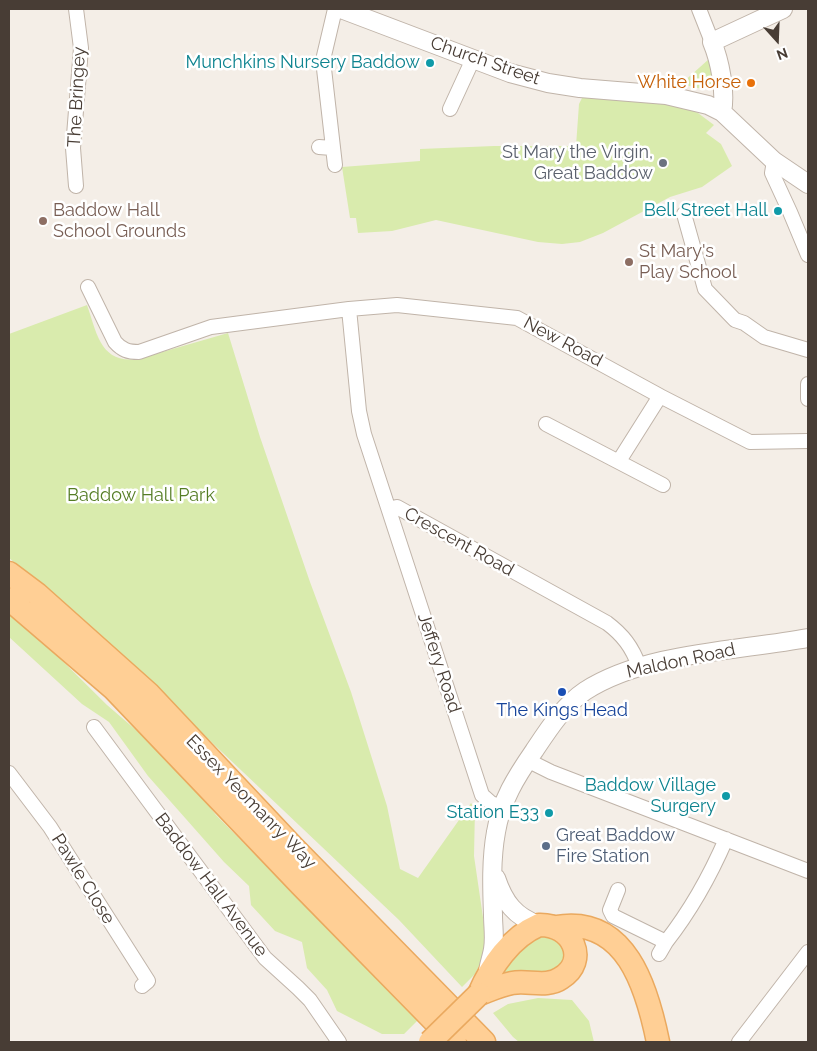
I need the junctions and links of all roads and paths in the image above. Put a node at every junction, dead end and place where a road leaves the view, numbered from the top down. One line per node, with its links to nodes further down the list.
1 (76, 9): 13 (street, The Bringey)
2 (335, 9): 11 (street)
3 (341, 9): 7 (street, Church Street)
4 (699, 9): 6 (street)
5 (783, 9): 6 (street)
6 (712, 42): 9 (street)
7 (473, 59): 8 (street); 9 (street, Church Street)
8 (450, 109)
9 (722, 112): 10 (street)
10 (774, 160): 12 (street); 15 (street)
11 (335, 164)
12 (808, 184)
13 (76, 186)
14 (684, 214): 18 (street)
15 (808, 255)
16 (88, 287): 17 (street, New Road)
17 (349, 309): 20 (street, New Road); 26 (street, Crescent Road)
18 (808, 350)
19 (808, 384): 21 (street)
20 (660, 396): 23 (street, New Road); 24 (street)
21 (808, 400)
22 (546, 424): 24 (street)
23 (808, 441)
24 (619, 462): 25 (street)
25 (663, 486)
26 (390, 509): 30 (street, Crescent Road); 34 (street, Jeffery Road)
27 (9, 573): 46 (main road, Essex Yeomanry Way)
28 (9, 598): 45 (main road, Essex Yeomanry Way)
29 (808, 638): 30 (street, Maldon Road)
30 (639, 666): 32 (street, Maldon Road)
31 (94, 727): 43 (street, Baddow Hall Avenue)
32 (527, 760): 34 (street, Maldon Road); 35 (street)
33 (9, 773): 41 (street, Pawle Close)
34 (501, 807): 36 (street, Maldon Road)
35 (726, 839): 37 (street); 38 (street)
36 (493, 871): 39 (street, Maldon Road); 42 (street, Maldon Road)
37 (808, 871)
38 (618, 890)
39 (548, 926): 42 (main road, Maldon Road); 42 (main road, Maldon Road); 47 (main road)
40 (808, 952): 48 (street)
41 (142, 986)
42 (482, 986): 44 (main road, Maldon Road, bridge)
43 (337, 1041)
44 (430, 1042)
45 (455, 1042)
46 (484, 1042)
47 (658, 1042)
48 (739, 1042)

